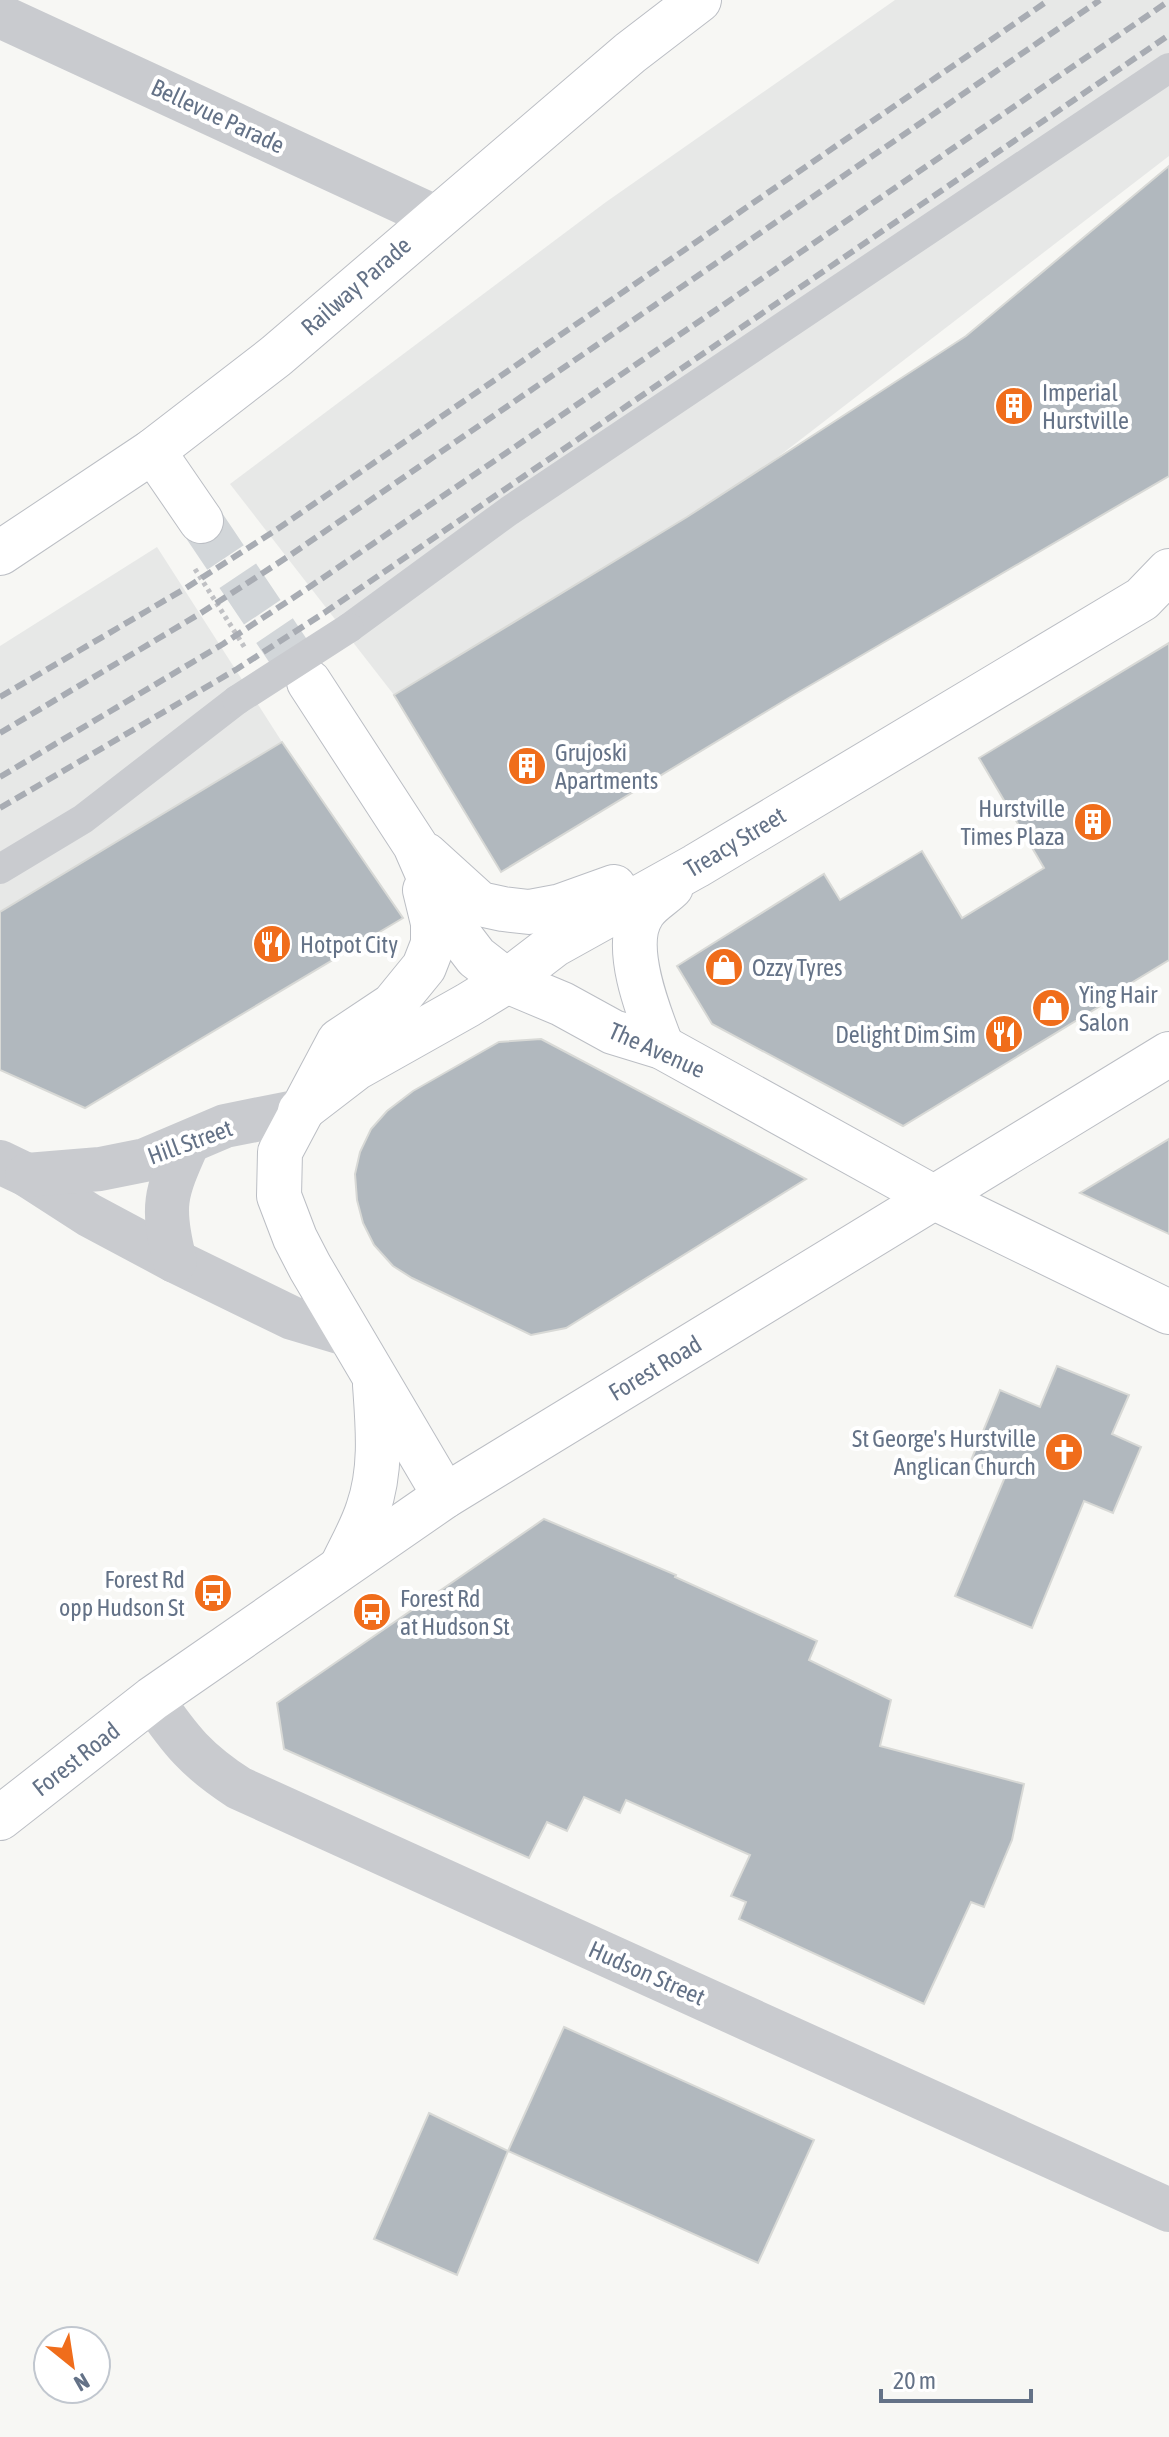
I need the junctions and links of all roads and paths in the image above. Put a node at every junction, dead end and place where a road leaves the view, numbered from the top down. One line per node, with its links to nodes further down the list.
1 (699, 0): 4 (street, Railway Parade)
2 (0, 16): 4 (street, Bellevue Parade)
3 (1169, 68): 14 (lane, bridge)
4 (435, 217): 5 (street, Railway Parade)
5 (153, 451): 6 (street); 7 (street, Railway Parade)
6 (201, 521)
7 (0, 553)
8 (194, 566): 10 (path)
9 (1160, 585): 13 (street, Treacy Street)
10 (251, 658)
11 (309, 682): 12 (street, The Avenue)
12 (415, 845): 13 (street); 15 (street, The Avenue); 18 (street)
13 (696, 866): 15 (street, Treacy Street); 16 (street)
14 (0, 869)
15 (507, 981): 16 (street, The Avenue); 18 (street, Treacy Street)
16 (662, 1047): 21 (street, The Avenue)
17 (1169, 1054): 21 (street, Forest Road)
18 (300, 1111): 19 (street, Hill Street); 24 (street)
19 (188, 1143): 20 (street, Hill Street); 22 (street)
20 (14, 1168): 22 (street, Hill Street)
21 (933, 1197): 23 (street, The Avenue); 26 (street, Forest Road)
22 (175, 1261): 24 (street, Hill Street)
23 (1169, 1312)
24 (349, 1335): 25 (street)
25 (375, 1378): 26 (street); 27 (street)
26 (445, 1496): 27 (street, Forest Road)
27 (341, 1568): 28 (street, Forest Road)
28 (152, 1699): 29 (street, Forest Road); 30 (street, Forest Road); 31 (street, Hudson Street)
29 (0, 1792)
30 (0, 1818)
31 (1169, 2210)

